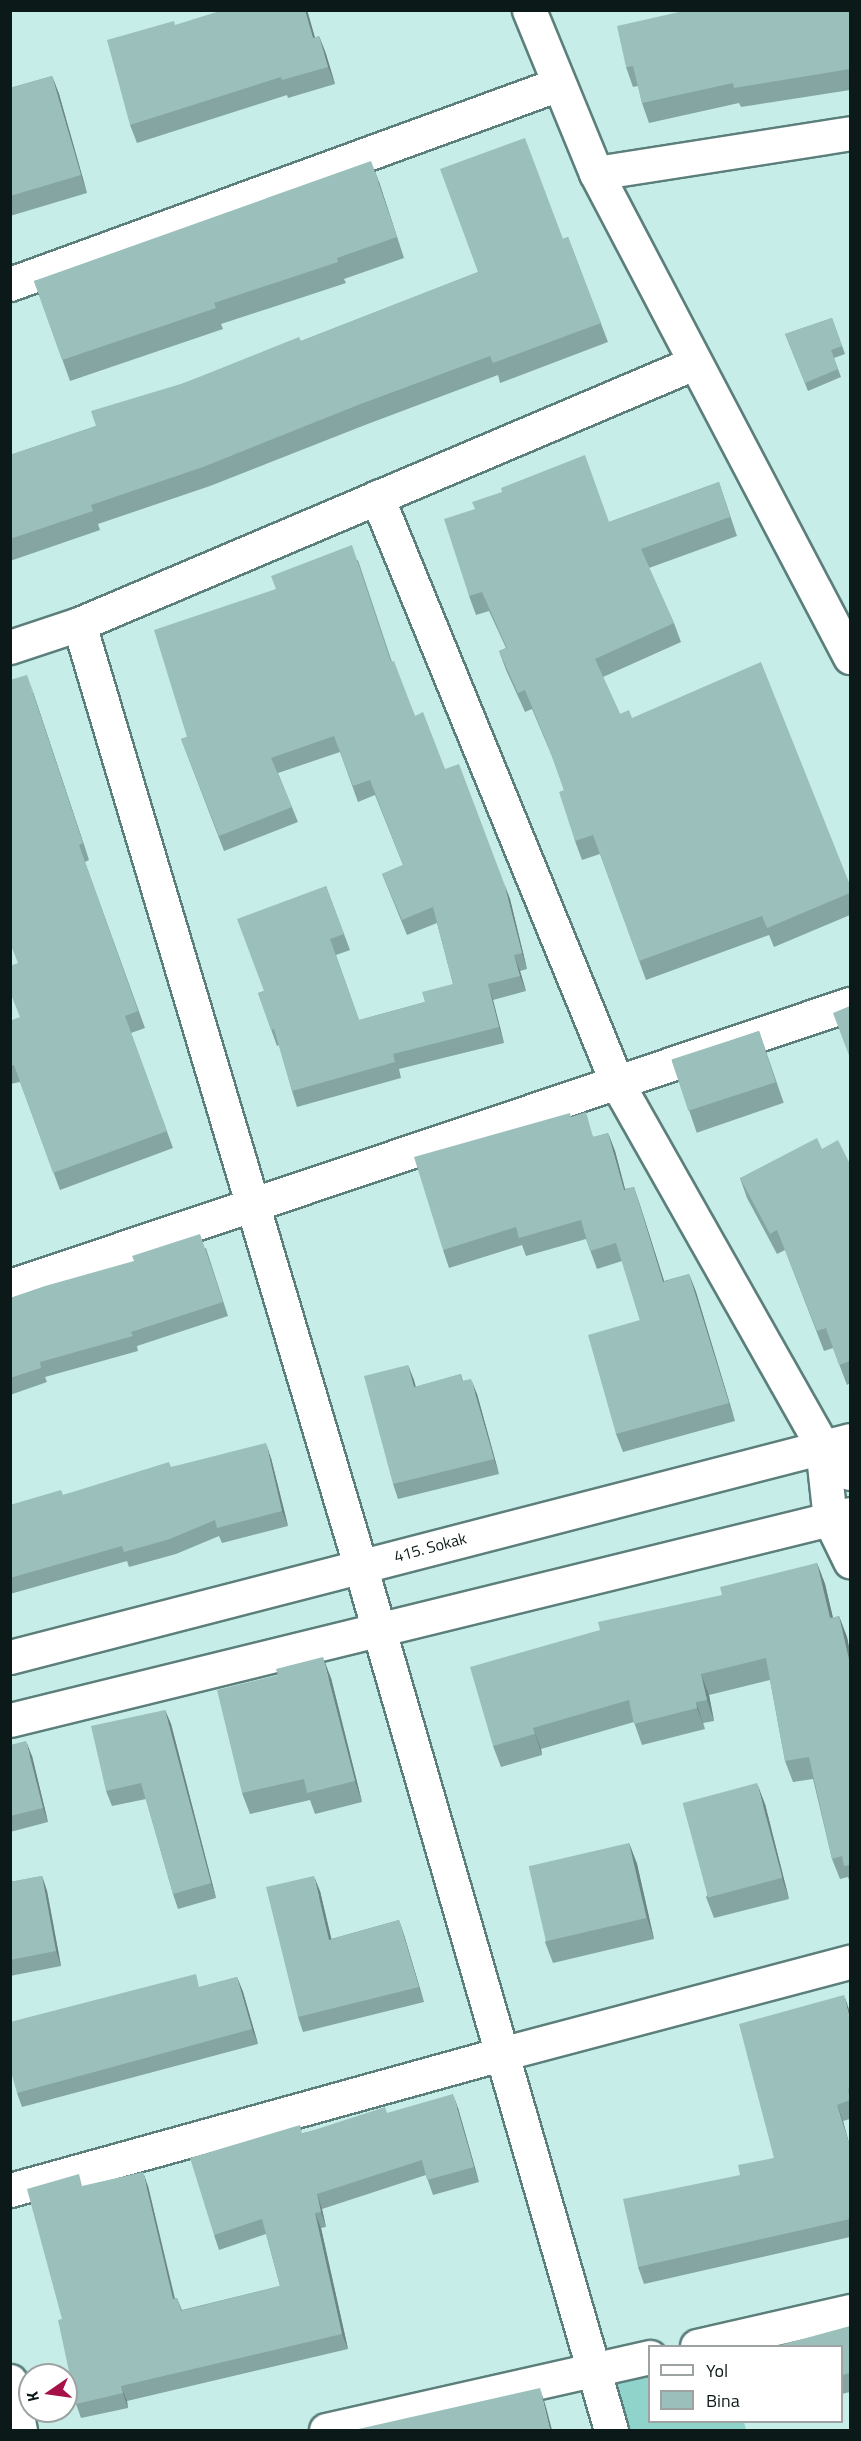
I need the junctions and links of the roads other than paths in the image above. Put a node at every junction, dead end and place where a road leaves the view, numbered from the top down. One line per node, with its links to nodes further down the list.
1 (530, 10): 2 (street)
2 (559, 84): 4 (street); 5 (street)
3 (850, 133): 4 (street)
4 (596, 173): 6 (street)
5 (10, 284)
6 (694, 363): 7 (street); 10 (street)
7 (377, 497): 8 (street); 12 (street)
8 (79, 624): 9 (street); 13 (street)
9 (10, 646)
10 (850, 657)
11 (850, 1004): 12 (street)
12 (617, 1083): 13 (street); 15 (street)
13 (252, 1204): 14 (street); 19 (street)
14 (10, 1286)
15 (836, 1443): 16 (street); 17 (street); 19 (street, 415. Sokak)
16 (850, 1473)
17 (840, 1517): 18 (street); 20 (street)
18 (850, 1561)
19 (360, 1565): 20 (street); 21 (street, 415. Sokak)
20 (377, 1631): 22 (street); 24 (street)
21 (10, 1657)
22 (10, 1720)
23 (850, 1962): 24 (street)
24 (501, 2054): 25 (street); 29 (street)
25 (10, 2190)
26 (850, 2311): 27 (street)
27 (701, 2345)
28 (648, 2357): 29 (street)
29 (595, 2370): 32 (street); 33 (street)
30 (10, 2380): 31 (street)
31 (20, 2430)
32 (326, 2430)
33 (611, 2430)

